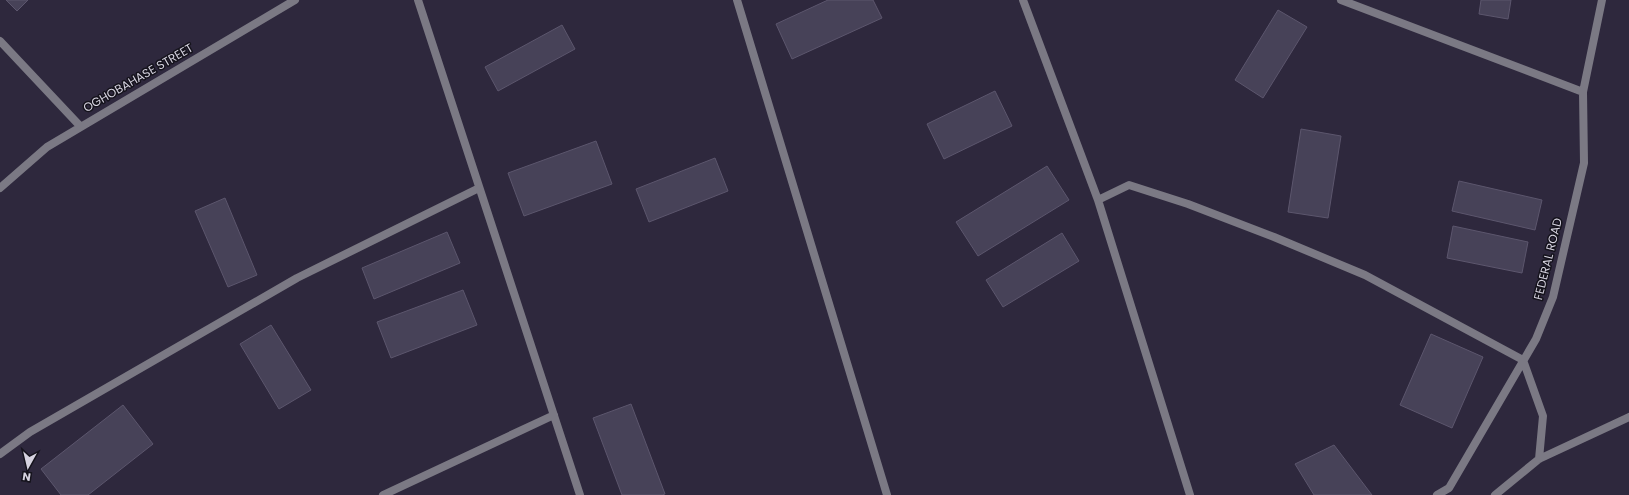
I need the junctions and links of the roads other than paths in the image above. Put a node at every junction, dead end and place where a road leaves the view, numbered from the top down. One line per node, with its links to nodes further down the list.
1 (295, 0): 9 (street, OGHOBAHASE STREET)
2 (418, 0): 11 (street)
3 (738, 0): 20 (street)
4 (1023, 0): 12 (street)
5 (1341, 0): 8 (street)
6 (1602, 0): 8 (street, FEDERAL ROAD)
7 (0, 41): 9 (street)
8 (1583, 92): 13 (street, FEDERAL ROAD)
9 (80, 126): 10 (street, OGHOBAHASE STREET)
10 (0, 188)
11 (479, 188): 14 (street); 16 (street)
12 (1098, 200): 13 (street); 21 (street)
13 (1523, 360): 17 (street); 22 (street, FEDERAL ROAD)
14 (554, 415): 18 (street); 19 (street)
15 (1629, 417): 17 (street)
16 (0, 454)
17 (1539, 459): 23 (street)
18 (383, 495)
19 (580, 495)
20 (887, 495)
21 (1190, 495)
22 (1437, 495)
23 (1495, 495)

